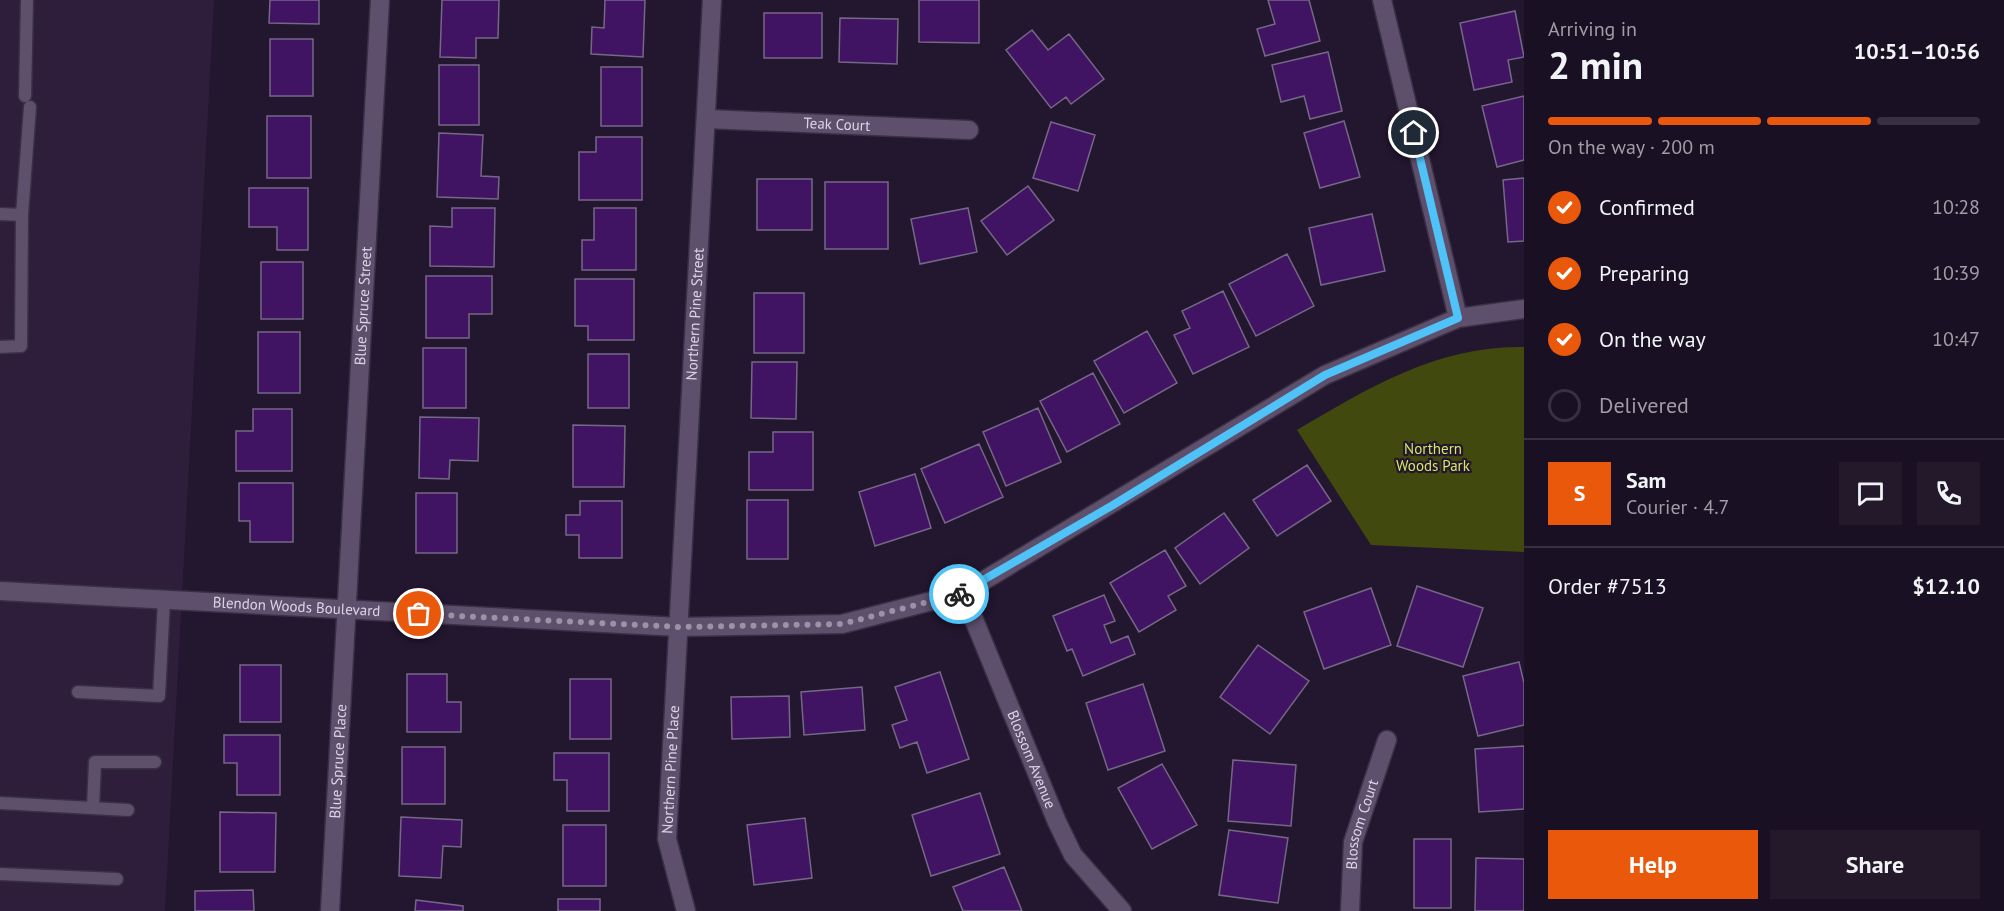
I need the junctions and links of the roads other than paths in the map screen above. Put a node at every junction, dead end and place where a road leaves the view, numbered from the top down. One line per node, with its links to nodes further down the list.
1 (27, 0): 8 (lane)
2 (380, 0): 15 (street, Blue Spruce Street)
3 (712, 0): 5 (street, Northern Pine Street)
4 (1382, 0): 10 (street)
5 (706, 119): 6 (street, Teak Court); 16 (street, Northern Pine Street)
6 (969, 130)
7 (0, 214): 8 (lane)
8 (22, 215): 11 (lane)
9 (1524, 309): 10 (street, Blendon Woods Boulevard)
10 (1458, 318): 13 (street, Blendon Woods Boulevard)
11 (0, 347)
12 (0, 591): 14 (street, Blendon Woods Boulevard)
13 (963, 593): 16 (street, Blendon Woods Boulevard); 27 (street, Blossom Avenue)
14 (164, 600): 15 (street, Blendon Woods Boulevard); 17 (lane)
15 (348, 610): 16 (street, Blendon Woods Boulevard); 25 (street, Blue Spruce Place)
16 (680, 627): 26 (street, Northern Pine Place)
17 (78, 692)
18 (1387, 740): 28 (street, Blossom Court)
19 (155, 762): 21 (lane)
20 (0, 803): 21 (lane)
21 (93, 808): 22 (lane)
22 (128, 810)
23 (0, 874): 24 (lane)
24 (117, 879)
25 (330, 911)
26 (686, 911)
27 (1122, 911)
28 (1350, 911)

